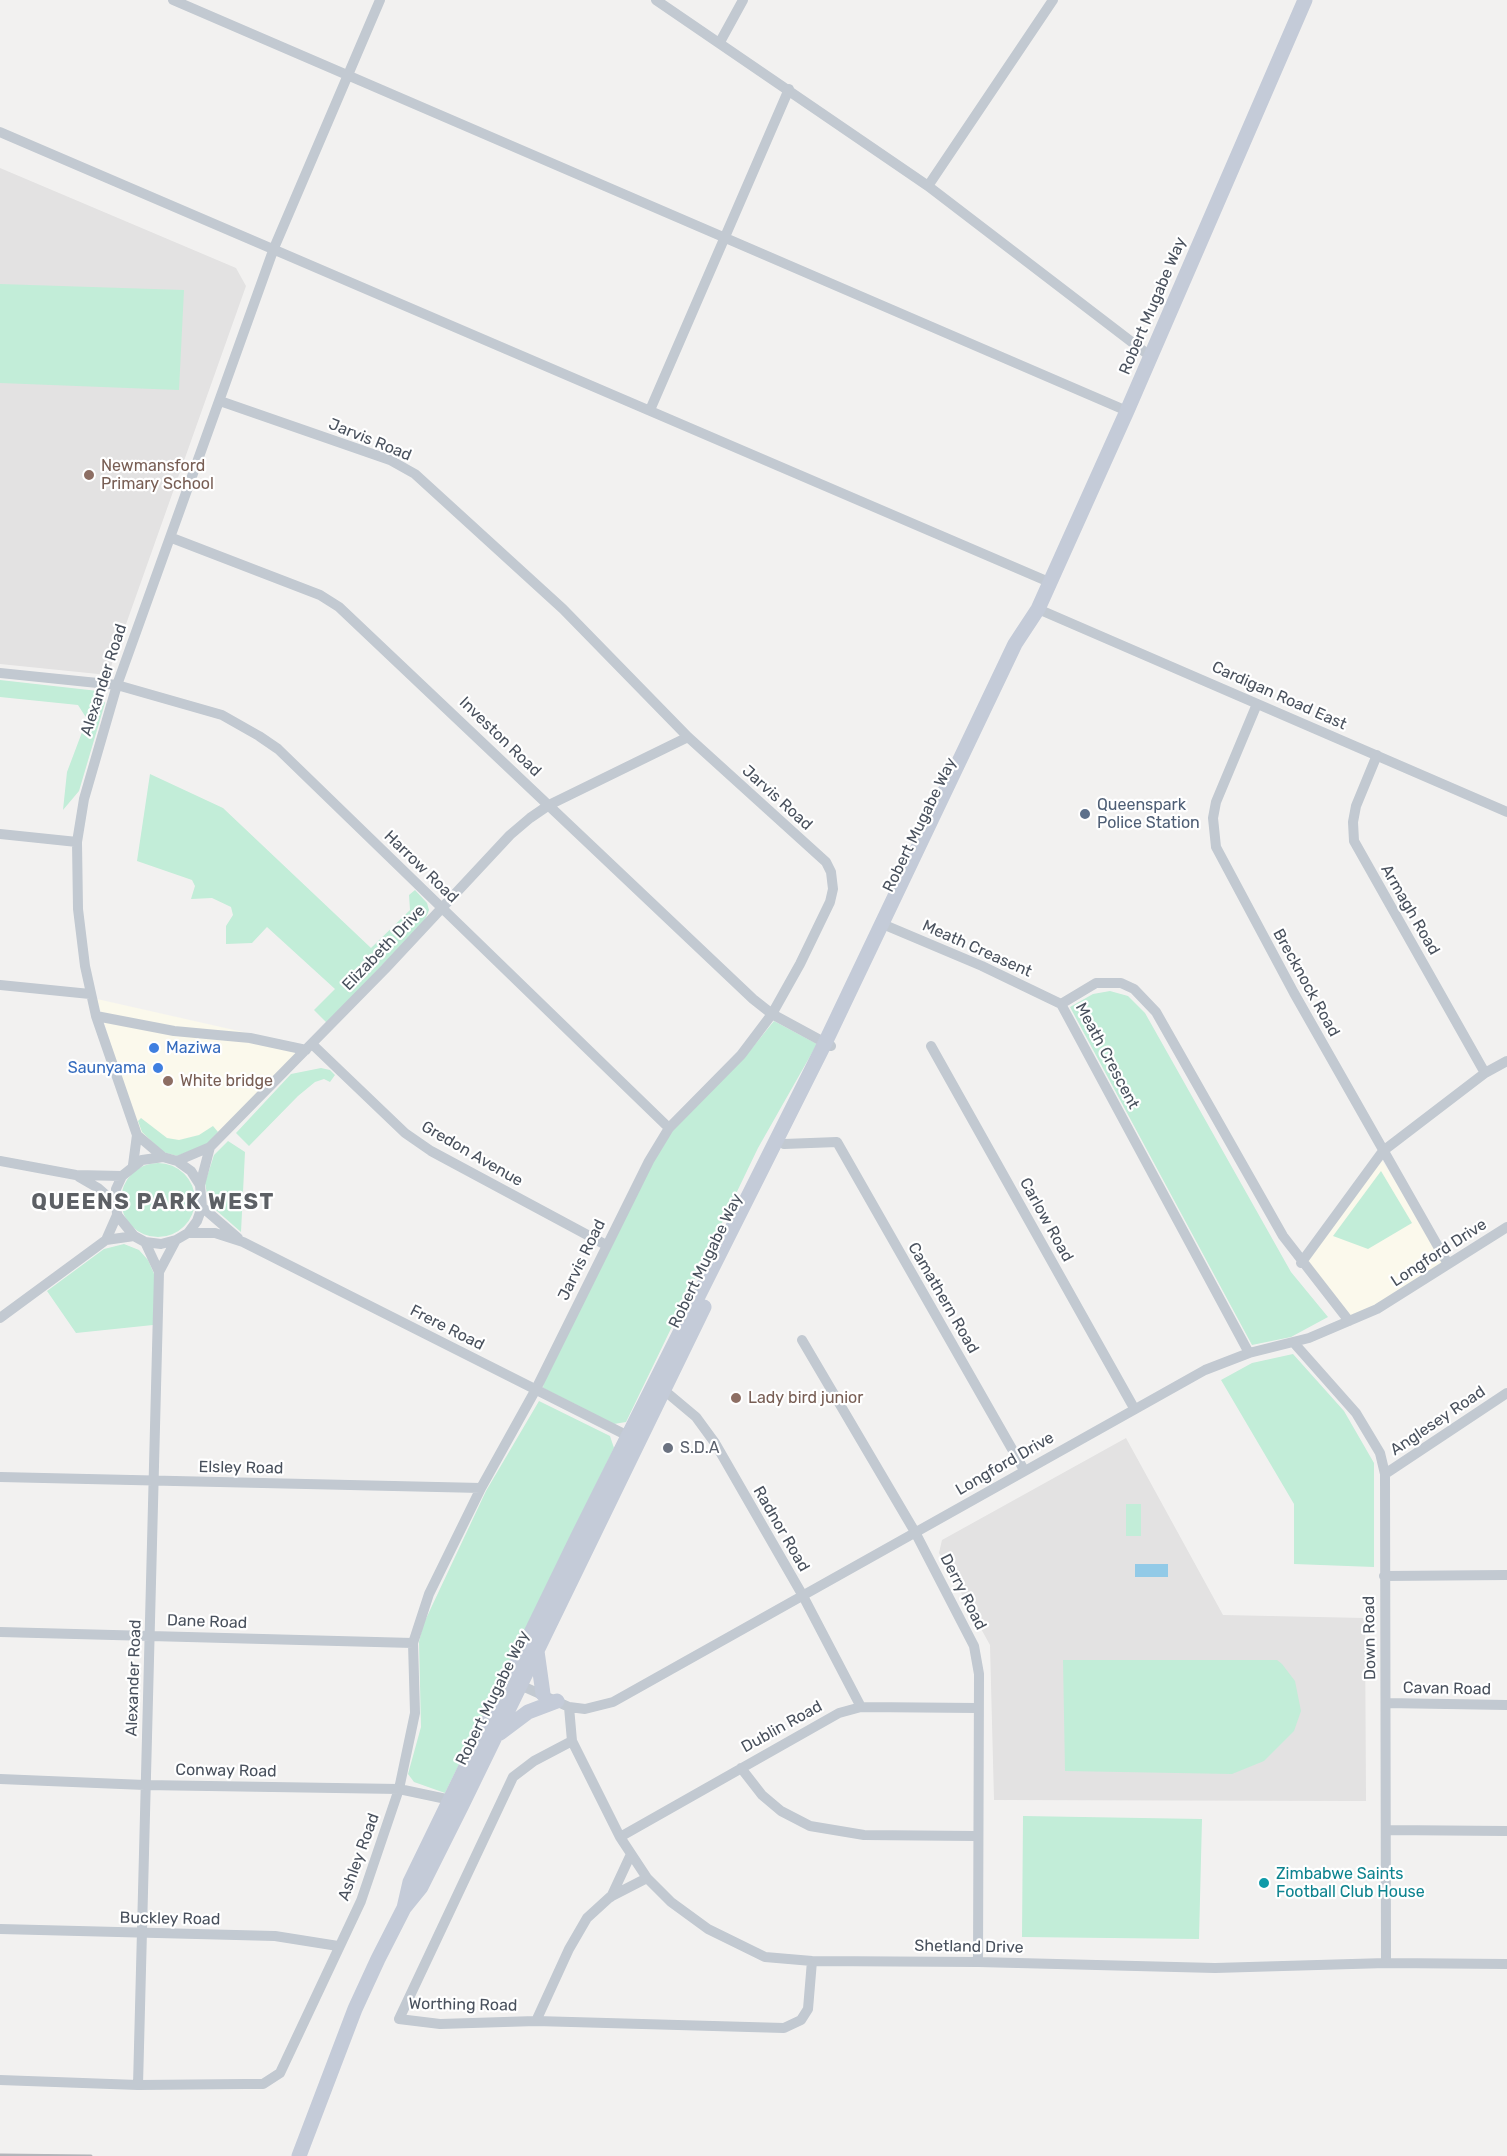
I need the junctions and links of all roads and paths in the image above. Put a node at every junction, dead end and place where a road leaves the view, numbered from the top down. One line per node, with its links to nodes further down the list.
1 (173, 0): 8 (street)
2 (380, 0): 8 (street, Alexander Road)
3 (656, 0): 7 (street)
4 (743, 0): 7 (street)
5 (1053, 0): 11 (street)
6 (1305, 0): 14 (main road, Robert Mugabe Way)
7 (720, 42): 9 (street)
8 (348, 76): 12 (street); 13 (street, Alexander Road)
9 (789, 89): 11 (street); 12 (street)
10 (0, 132): 13 (street)
11 (928, 186): 14 (street)
12 (724, 238): 16 (street); 17 (street)
13 (274, 248): 15 (street, Alexander Road); 16 (street)
14 (1150, 356): 17 (main road, Robert Mugabe Way)
15 (220, 401): 18 (street, Alexander Road); 24 (street, Jarvis Road)
16 (650, 410): 19 (street)
17 (1127, 411): 19 (main road, Robert Mugabe Way)
18 (172, 538): 22 (street, Alexander Road); 26 (street, Investon Road)
19 (1049, 582): 20 (main road, Robert Mugabe Way)
20 (1038, 609): 23 (street, Cardigan Road East); 31 (main road, Robert Mugabe Way)
21 (0, 673): 22 (street, Harrow Road)
22 (117, 685): 29 (street, Alexander Road); 30 (street, Harrow Road)
23 (1257, 704): 25 (street, Cardigan Road East); 46 (street, Brecknock Road)
24 (688, 737): 26 (street, Elizabeth Drive); 35 (street, Jarvis Road)
25 (1377, 755): 27 (street, Cardigan Road East); 41 (street, Armagh Road)
26 (549, 805): 30 (street, Elizabeth Drive); 35 (street, Investon Road)
27 (1507, 812)
28 (0, 834): 29 (street)
29 (77, 842): 33 (street, Alexander Road)
30 (443, 908): 39 (street, Elizabeth Drive); 42 (street, Harrow Road)
31 (885, 925): 34 (street, Meath Creasent); 37 (main road, Robert Mugabe Way)
32 (0, 985): 33 (street)
33 (90, 994): 36 (street, Alexander Road)
34 (1061, 1004): 65 (street, Meath Crescent); 72 (street, Meath Crescent)
35 (772, 1014): 37 (street, Investon Road); 42 (street, Jarvis Road)
36 (96, 1016): 39 (street); 43 (street, Alexander Road)
37 (828, 1044): 44 (main road, Robert Mugabe Way); 73 (main road, Robert Mugabe Way)
38 (931, 1046): 76 (street, Carlow Road)
39 (309, 1047): 45 (street, Elizabeth Drive); 64 (street, Gredon Avenue)
40 (1507, 1061): 41 (street)
41 (1485, 1073): 46 (street)
42 (669, 1128): 64 (street, Jarvis Road)
43 (137, 1135): 47 (street); 50 (street, Alexander Road)
44 (784, 1144): 73 (main road, Robert Mugabe Way); 78 (street, Camathern Road)
45 (210, 1148): 49 (street, Elizabeth Drive); 53 (street, Elizabeth Drive)
46 (1383, 1150): 65 (street); 66 (street, Brecknock Road)
47 (163, 1157): 49 (street); 50 (street)
48 (0, 1161): 51 (street)
49 (177, 1161): 53 (street)
50 (133, 1165): 52 (street)
51 (76, 1175): 52 (street); 54 (street)
52 (122, 1176): 54 (street)
53 (200, 1185): 55 (street)
54 (115, 1203): 56 (street)
55 (202, 1207): 58 (street); 63 (street, Frere Road)
56 (117, 1215): 59 (street); 60 (street)
57 (1507, 1227): 66 (street, Longford Drive)
58 (188, 1233): 61 (street); 63 (street, Frere Road)
59 (134, 1236): 60 (street); 62 (street)
60 (106, 1240): 68 (street)
61 (176, 1240): 62 (street); 67 (street, Alexander Road)
62 (145, 1242): 67 (street, Alexander Road)
63 (243, 1242): 74 (street, Frere Road)
64 (606, 1245): 74 (street, Jarvis Road)
65 (1301, 1263): 69 (street, Meath Crescent)
66 (1449, 1264): 69 (street, Longford Drive)
67 (159, 1272): 81 (street, Alexander Road)
68 (0, 1318)
69 (1349, 1321): 71 (street, Longford Drive)
70 (802, 1340): 83 (street, Derry Road)
71 (1294, 1343): 72 (street, Longford Drive); 79 (street, Down Road)
72 (1250, 1353): 76 (street, Longford Drive)
73 (659, 1385): 77 (main road, Robert Mugabe Way); 86 (street, Radnor Road)
74 (536, 1389): 77 (street, Frere Road); 82 (street, Ashley Road)
75 (1507, 1393): 79 (street, Anglesey Road)
76 (1134, 1408): 78 (street, Longford Drive)
77 (632, 1438): 90 (main road, Robert Mugabe Way)
78 (1024, 1470): 83 (street, Longford Drive)
79 (1385, 1474): 85 (street, Down Road)
80 (0, 1477): 81 (street, Elsley Road)
81 (155, 1480): 82 (street, Elsley Road); 88 (street, Alexander Road)
82 (481, 1488): 89 (street, Ashley Road)
83 (915, 1532): 86 (street, Longford Drive); 98 (street, Derry Road)
84 (1507, 1575): 85 (street)
85 (1384, 1576): 93 (street, Down Road)
86 (803, 1596): 94 (street, Longford Drive); 97 (street, Radnor Road)
87 (0, 1632): 88 (street, Dane Road)
88 (151, 1635): 89 (street, Dane Road); 103 (street, Alexander Road)
89 (413, 1643): 104 (street, Ashley Road)
90 (532, 1646): 91 (main road, Robert Mugabe Way); 92 (main road); 96 (main road, Robert Mugabe Way)
91 (519, 1685): 92 (street, Longford Drive); 96 (street); 99 (main road, Robert Mugabe Way)
92 (543, 1694): 94 (street, Longford Drive)
93 (1386, 1703): 95 (street, Cavan Road); 106 (street, Down Road)
94 (563, 1704): 99 (main road); 100 (street, Shetland Drive)
95 (1507, 1705)
96 (496, 1706): 105 (main road, Robert Mugabe Way)
97 (861, 1707): 98 (street, Dublin Road); 101 (street, Dublin Road)
98 (978, 1708): 108 (street, Derry Road)
99 (496, 1736): 113 (main road, Robert Mugabe Way)
100 (572, 1741): 109 (street, Shetland Drive); 121 (street, Worthing Road)
101 (741, 1768): 108 (street); 109 (street, Dublin Road)
102 (0, 1779): 103 (street, Conway Road)
103 (145, 1785): 104 (street, Conway Road); 115 (street, Alexander Road)
104 (399, 1789): 105 (street, Conway Road); 116 (street, Ashley Road)
105 (451, 1800): 113 (main road, Robert Mugabe Way)
106 (1386, 1830): 107 (street); 119 (street, Down Road)
107 (1507, 1832)
108 (976, 1836): 118 (street, Derry Road)
109 (620, 1837): 110 (street, Shetland Drive)
110 (631, 1854): 111 (street, Shetland Drive); 112 (street)
111 (647, 1878): 112 (street); 117 (street, Shetland Drive)
112 (610, 1897): 121 (street)
113 (404, 1908): 124 (main road, Robert Mugabe Way)
114 (0, 1929): 115 (street, Buckley Road)
115 (142, 1934): 116 (street, Buckley Road); 123 (street, Alexander Road)
116 (338, 1946): 123 (street, Ashley Road)
117 (812, 1962): 118 (street, Shetland Drive); 121 (street, Worthing Road)
118 (978, 1962): 119 (street, Shetland Drive)
119 (1386, 1964): 120 (street, Shetland Drive)
120 (1507, 1964)
121 (536, 2021)
122 (3, 2081): 123 (street, Ashley Road)
123 (138, 2085)
124 (301, 2151)

